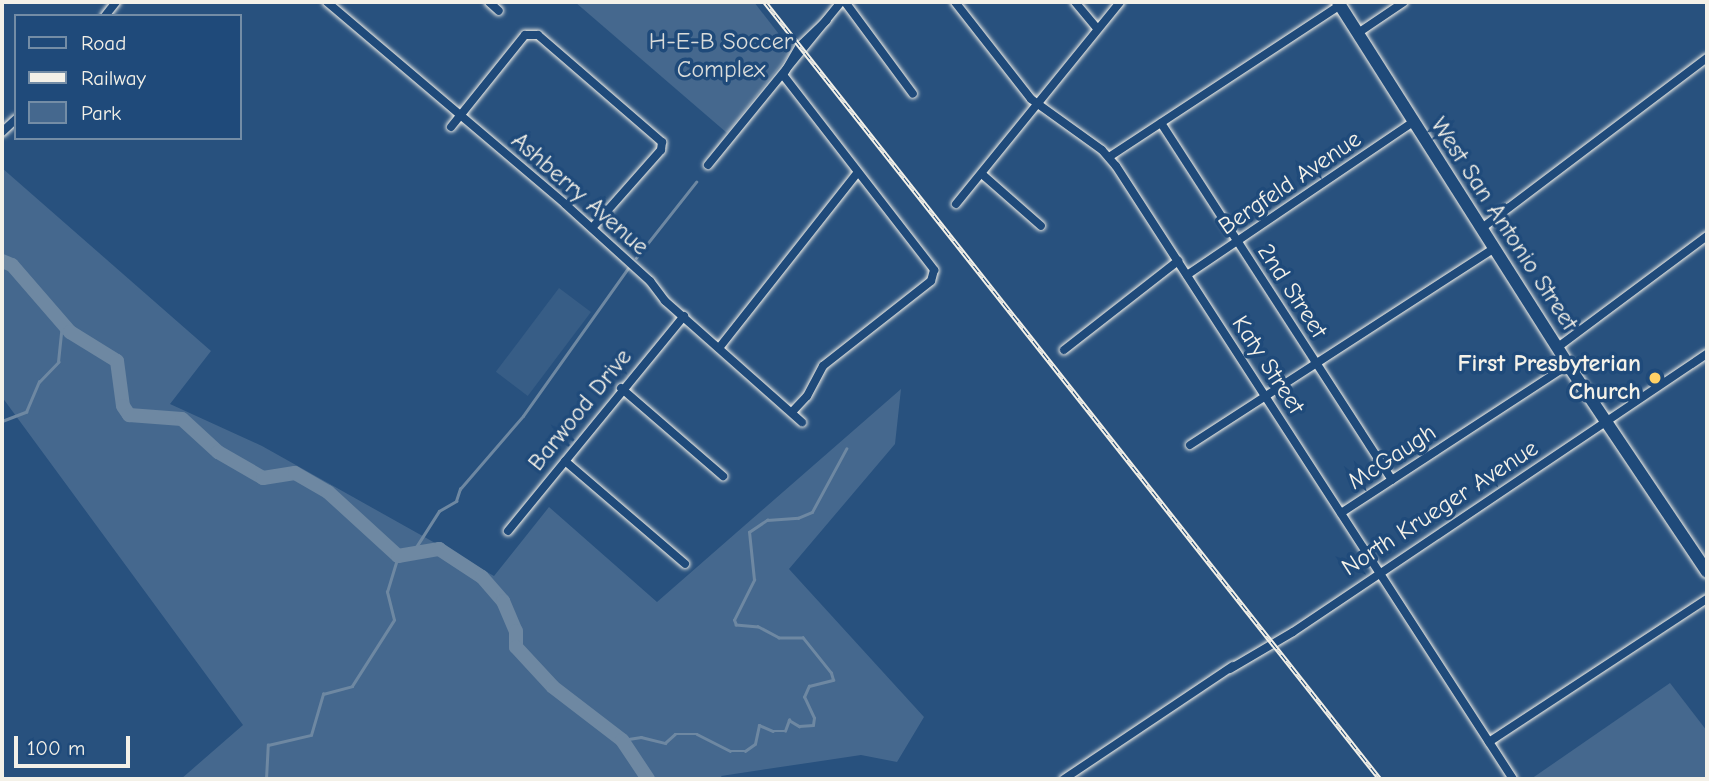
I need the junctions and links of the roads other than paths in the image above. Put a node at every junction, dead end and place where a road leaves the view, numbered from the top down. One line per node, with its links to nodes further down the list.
1 (327, 2): 16 (street, Ashberry Avenue)
2 (489, 2): 9 (street)
3 (843, 2): 13 (street); 14 (street)
4 (954, 2): 15 (street, Katy Street)
5 (1075, 2): 10 (street)
6 (1120, 2): 10 (street)
7 (1404, 2): 11 (street)
8 (1339, 3): 11 (street, West San Antonio Street); 18 (street)
9 (499, 11)
10 (1098, 29): 15 (street)
11 (1358, 33): 17 (street, West San Antonio Street)
12 (1707, 58): 27 (street)
13 (783, 75): 21 (street); 22 (street)
14 (913, 94)
15 (1038, 105): 20 (street, Katy Street); 23 (street)
16 (460, 117): 19 (street); 26 (street, Ashberry Avenue); 26 (street)
17 (1413, 122): 27 (street, West San Antonio Street); 29 (street, Bergfeld Avenue)
18 (1161, 123): 20 (street); 29 (street, 2nd Street)
19 (451, 127)
20 (1108, 157): 31 (street, Katy Street)
21 (708, 165)
22 (857, 173): 35 (street); 43 (street)
23 (983, 175): 24 (street); 25 (street)
24 (957, 204)
25 (1041, 226)
26 (592, 228): 33 (street, Ashberry Avenue)
27 (1482, 228): 30 (street, West San Antonio Street)
28 (1707, 236): 34 (street)
29 (1238, 243): 32 (street, Bergfeld Avenue); 38 (street, 2nd Street)
30 (1495, 248): 34 (street, West San Antonio Street); 38 (street)
31 (1178, 261): 32 (street, Katy Street); 36 (street)
32 (1187, 275): 42 (street, Katy Street)
33 (684, 316): 35 (street, Ashberry Avenue); 41 (street, Barwood Drive)
34 (1558, 347): 39 (street, West San Antonio Street)
35 (719, 348): 43 (street, Ashberry Avenue)
36 (1065, 350)
37 (1705, 355): 40 (street); 45 (street, North Krueger Avenue)
38 (1316, 363): 42 (street); 49 (street, 2nd Street)
39 (1568, 365): 45 (street, West San Antonio Street); 49 (street, McGaugh)
40 (1707, 365)
41 (621, 388): 47 (street, Barwood Drive); 48 (street)
42 (1265, 397): 46 (street); 50 (street, Katy Street)
43 (792, 412): 44 (street, Ashberry Avenue)
44 (802, 422)
45 (1605, 422): 53 (street, West San Antonio Street); 54 (street, North Krueger Avenue)
46 (1190, 446)
47 (565, 461): 51 (street, Barwood Drive); 52 (street)
48 (723, 477)
49 (1392, 480): 50 (street, McGaugh)
50 (1341, 513): 54 (street, Katy Street)
51 (508, 531)
52 (685, 564)
53 (1707, 572)
54 (1377, 573): 56 (street, Katy Street); 57 (street, North Krueger Avenue)
55 (1707, 599): 56 (street)
56 (1489, 742): 58 (street, Katy Street)
57 (1064, 779)
58 (1513, 779)

